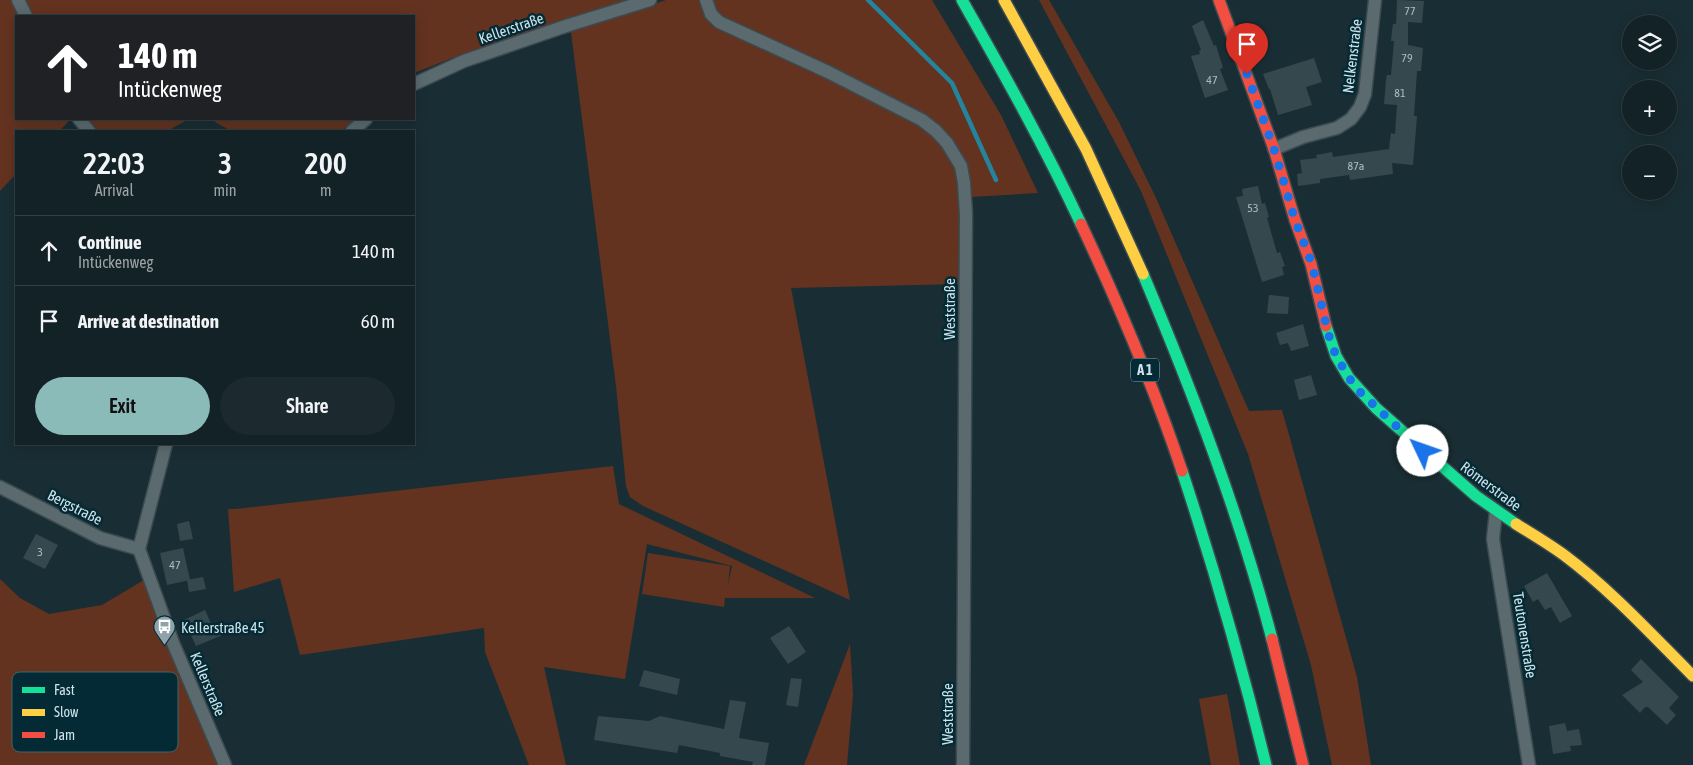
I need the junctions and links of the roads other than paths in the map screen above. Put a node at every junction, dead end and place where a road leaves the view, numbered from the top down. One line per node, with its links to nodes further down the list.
1 (18, 0): 8 (street)
2 (650, 0): 9 (street, Kellerstraße)
3 (706, 0): 21 (street, Weststraße)
4 (962, 0): 22 (main road, A 1)
5 (1004, 0): 23 (main road, A 1)
6 (1219, 0): 14 (main road, Römerstraße)
7 (1375, 0): 14 (street, Nelkenstraße)
8 (26, 15)
9 (415, 84)
10 (80, 120): 12 (street)
11 (365, 120): 13 (street)
12 (88, 130)
13 (353, 130)
14 (1274, 149): 17 (main road, Römerstraße)
15 (166, 445): 18 (street)
16 (0, 487): 18 (street, Bergstraße)
17 (1496, 511): 19 (main road, Römerstraße); 24 (street, Teutonenstraße)
18 (139, 549): 20 (street, Kellerstraße)
19 (1693, 676)
20 (225, 765)
21 (963, 765)
22 (1266, 765)
23 (1304, 765)
24 (1529, 765)

